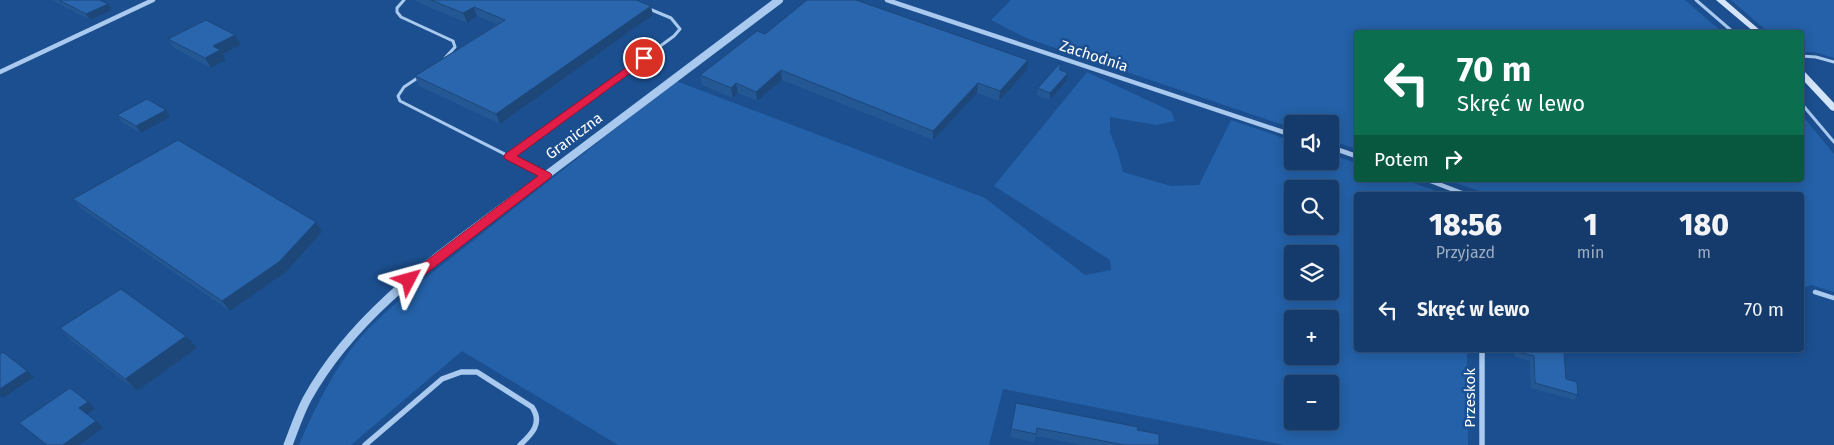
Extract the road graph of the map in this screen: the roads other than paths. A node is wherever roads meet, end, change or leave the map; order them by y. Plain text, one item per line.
1 (153, 0) edge
2 (404, 0) edge
3 (780, 0) edge
4 (887, 0) edge
5 (1696, 0) edge
6 (1720, 0) edge
7 (644, 7) edge
8 (1731, 30) edge
9 (1756, 30) edge
10 (1804, 56) edge
11 (440, 62) edge
12 (1834, 62) edge
13 (0, 72) edge
14 (426, 72) edge
15 (1804, 76) edge
16 (1804, 107) edge
17 (1834, 108) edge
18 (1284, 132) edge
19 (1834, 142) edge
20 (1339, 151) edge
21 (1354, 155) edge
22 (509, 157) junction
23 (546, 175) junction
24 (1434, 182) edge
25 (1461, 192) edge
26 (1815, 292) dead end
27 (1834, 298) edge
28 (1482, 352) edge
29 (288, 445) edge
30 (365, 445) edge
31 (520, 445) edge
32 (1482, 445) edge

1 - 13 street
2 - 11 lane
3 - 23 street, Graniczna
4 - 18 street, Zachodnia
5 - 8 lane
6 - 9 main road
7 - 22 lane
10 - 12 lane
14 - 22 lane
15 - 17 main road
16 - 19 lane
20 - 21 street
22 - 23 lane
23 - 29 street, Graniczna
24 - 25 street
26 - 27 lane
28 - 32 street, Przeskok
30 - 31 street

